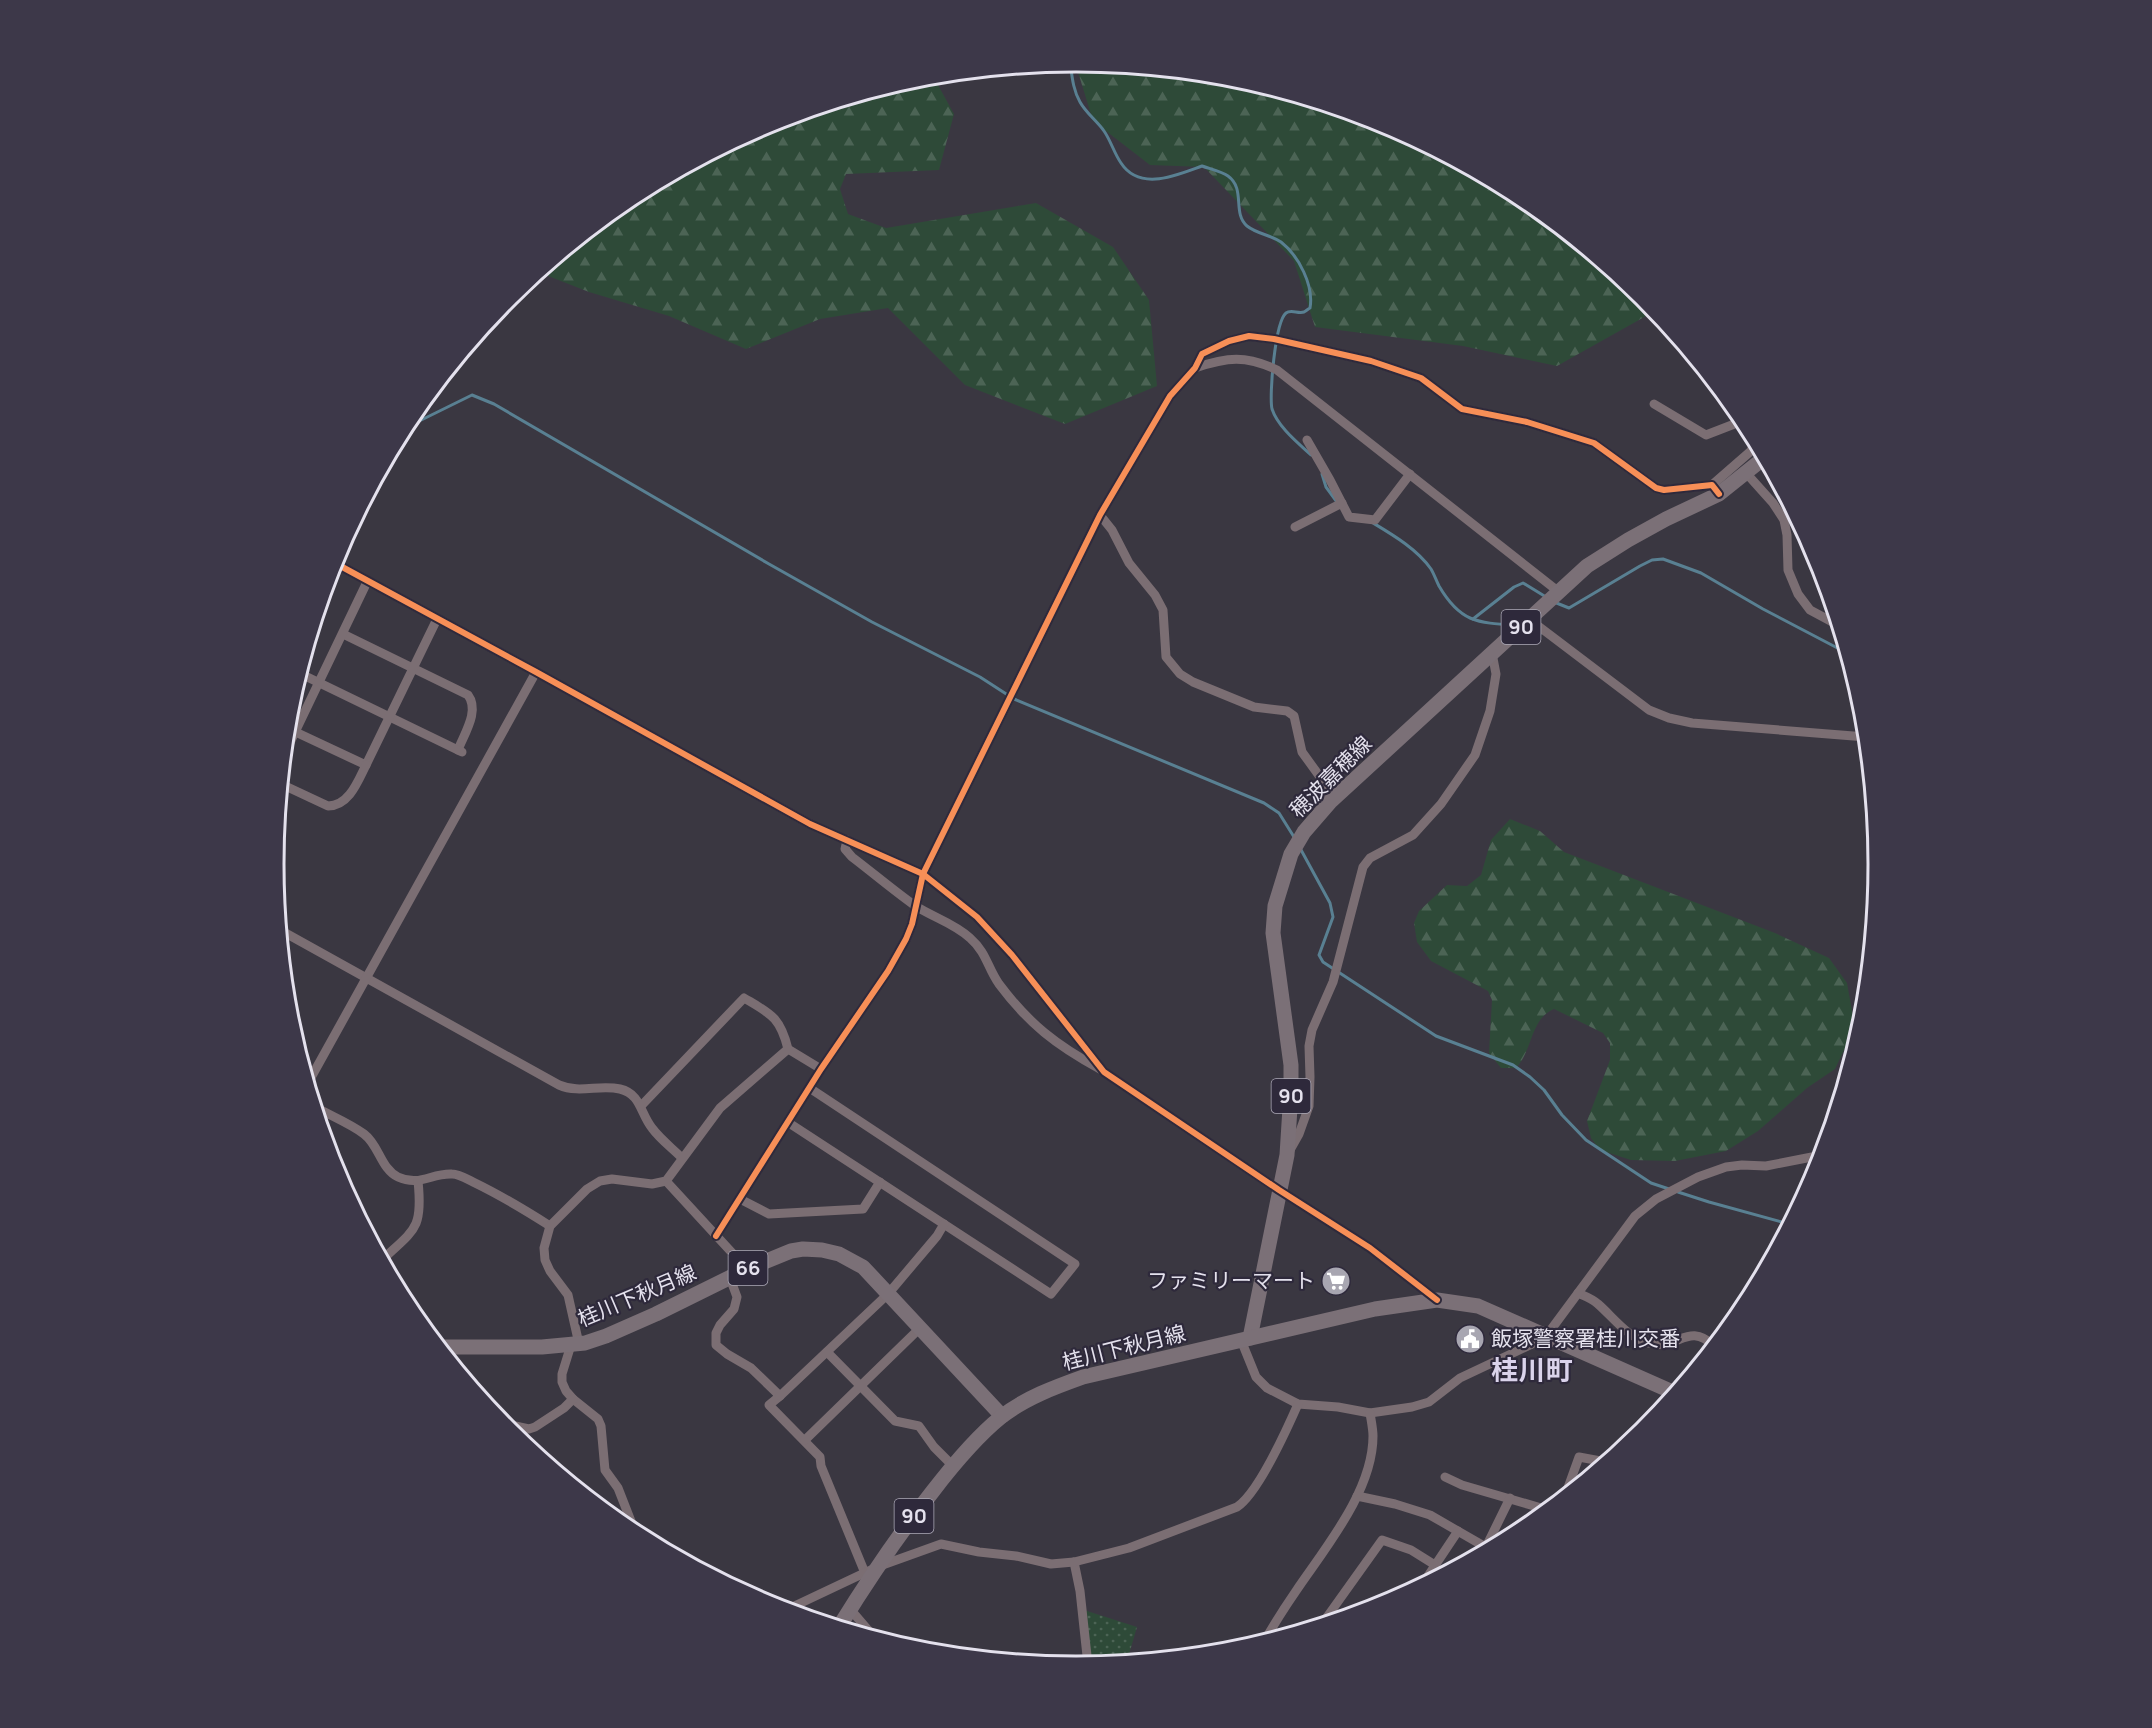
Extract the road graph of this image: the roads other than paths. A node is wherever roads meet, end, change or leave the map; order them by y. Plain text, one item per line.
1 (1195, 368) junction
2 (1654, 404) dead end
3 (1735, 424) edge
4 (1307, 440) dead end
5 (1751, 451) edge
6 (1759, 463) edge
7 (1410, 474) junction
8 (1747, 474) junction
9 (1716, 490) junction
10 (1342, 503) junction
11 (1100, 515) junction
12 (1295, 527) dead end
13 (342, 567) edge
14 (367, 582) junction
15 (1559, 592) junction
16 (438, 619) junction
17 (1529, 619) junction
18 (1829, 620) edge
19 (344, 634) junction
20 (1492, 653) junction
21 (414, 668) junction
22 (536, 672) junction
23 (307, 677) edge
24 (320, 683) junction
25 (389, 717) junction
26 (297, 720) edge
27 (295, 732) edge
28 (1857, 735) edge
29 (366, 765) junction
30 (288, 787) edge
31 (1330, 802) junction
32 (847, 840) junction
33 (923, 874) junction
34 (916, 906) junction
35 (288, 934) edge
36 (367, 978) junction
37 (788, 1049) junction
38 (821, 1069) junction
39 (1104, 1072) junction
40 (313, 1075) edge
41 (811, 1089) junction
42 (641, 1106) junction
43 (324, 1112) edge
44 (789, 1123) junction
45 (1287, 1155) junction
46 (1812, 1157) edge
47 (682, 1158) junction
48 (418, 1181) junction
49 (666, 1181) junction
50 (880, 1182) junction
51 (1279, 1190) junction
52 (740, 1199) junction
53 (944, 1224) junction
54 (550, 1226) junction
55 (716, 1236) junction
56 (387, 1255) edge
57 (747, 1269) junction
58 (730, 1278) junction
59 (1578, 1293) junction
60 (888, 1294) junction
61 (1437, 1300) junction
62 (920, 1328) junction
63 (1546, 1335) junction
64 (1246, 1339) junction
65 (1708, 1340) edge
66 (575, 1344) junction
67 (449, 1347) edge
68 (827, 1352) junction
69 (860, 1387) junction
70 (1668, 1390) edge
71 (780, 1396) junction
72 (573, 1399) junction
73 (1298, 1404) junction
74 (1370, 1413) junction
75 (1002, 1416) junction
76 (519, 1427) edge
77 (805, 1440) junction
78 (1596, 1461) edge
79 (953, 1466) junction
80 (1445, 1476) dead end
81 (1570, 1482) edge
82 (1357, 1496) junction
83 (1510, 1498) junction
84 (1538, 1507) edge
85 (630, 1519) edge
86 (1458, 1531) junction
87 (1492, 1538) edge
88 (1481, 1544) edge
89 (1074, 1562) junction
90 (1435, 1565) junction
91 (871, 1570) junction
92 (1431, 1572) edge
93 (797, 1605) edge
94 (850, 1609) junction
95 (1329, 1615) edge
96 (843, 1621) edge
97 (866, 1627) edge
98 (1271, 1631) edge
99 (1087, 1656) edge

1 - 7 street
1 - 9 street
1 - 11 street
2 - 3 street
4 - 10 street
5 - 9 street
6 - 8 main road, 穂波嘉穂線 / 90
7 - 10 street
7 - 15 street
8 - 9 main road, 穂波嘉穂線 / 90
8 - 18 street
9 - 15 main road, 穂波嘉穂線 / 90
10 - 12 street
11 - 31 street
11 - 33 street
13 - 14 street
14 - 16 street
14 - 19 street
15 - 17 main road, 穂波嘉穂線 / 90
16 - 21 street
16 - 22 street
17 - 20 main road, 穂波嘉穂線 / 90
17 - 28 street
19 - 21 street
19 - 24 street
20 - 31 main road, 穂波嘉穂線 / 90
20 - 45 street
21 - 25 street
21 - 25 street
22 - 32 street
22 - 36 street
23 - 24 street
24 - 25 street
24 - 26 street
25 - 29 street
27 - 29 street
29 - 30 street
31 - 45 main road, 穂波嘉穂線 / 90
32 - 33 street
32 - 34 street
33 - 34 street
33 - 39 street
34 - 38 street
34 - 39 street
35 - 36 street
36 - 40 street
36 - 42 street
37 - 38 street
37 - 42 street
37 - 47 street
38 - 41 street
39 - 51 street
41 - 44 street
41 - 53 street
42 - 47 street
43 - 48 street
44 - 50 street
44 - 52 street
45 - 51 main road, 穂波嘉穂線 / 90
46 - 59 street
47 - 49 street
48 - 54 street
48 - 56 street
49 - 54 street
49 - 55 street
50 - 52 street
50 - 53 street
51 - 61 street
51 - 64 main road, 穂波嘉穂線 / 90
52 - 55 street
53 - 60 street
54 - 66 street
55 - 57 street
57 - 58 main road, 桂川下秋月線 / 66
57 - 60 main road, 桂川下秋月線 / 66
58 - 66 main road, 桂川下秋月線 / 66
58 - 71 street
59 - 63 street
59 - 65 street
60 - 62 main road, 桂川下秋月線 / 66
60 - 68 street
61 - 63 main road, 桂川下秋月線
61 - 64 main road, 桂川下秋月線
62 - 69 street
62 - 75 main road, 桂川下秋月線 / 66
63 - 70 main road, 桂川下秋月線
63 - 74 street
64 - 73 street
64 - 75 main road, 桂川下秋月線
66 - 67 main road, 桂川下秋月線 / 66
66 - 72 street
68 - 69 street
68 - 71 street
69 - 77 street
69 - 79 street
71 - 77 street
72 - 76 street
72 - 85 street
73 - 74 street
73 - 89 street
74 - 82 street
75 - 79 main road, 90
77 - 91 street
78 - 81 street
79 - 91 main road, 90
80 - 83 street
82 - 86 street
82 - 98 street
83 - 84 street
83 - 87 street
86 - 88 street
86 - 90 street
89 - 91 street
89 - 99 street
90 - 92 street
90 - 95 street
91 - 93 street
91 - 94 main road, 90
94 - 96 main road, 90
94 - 97 street

